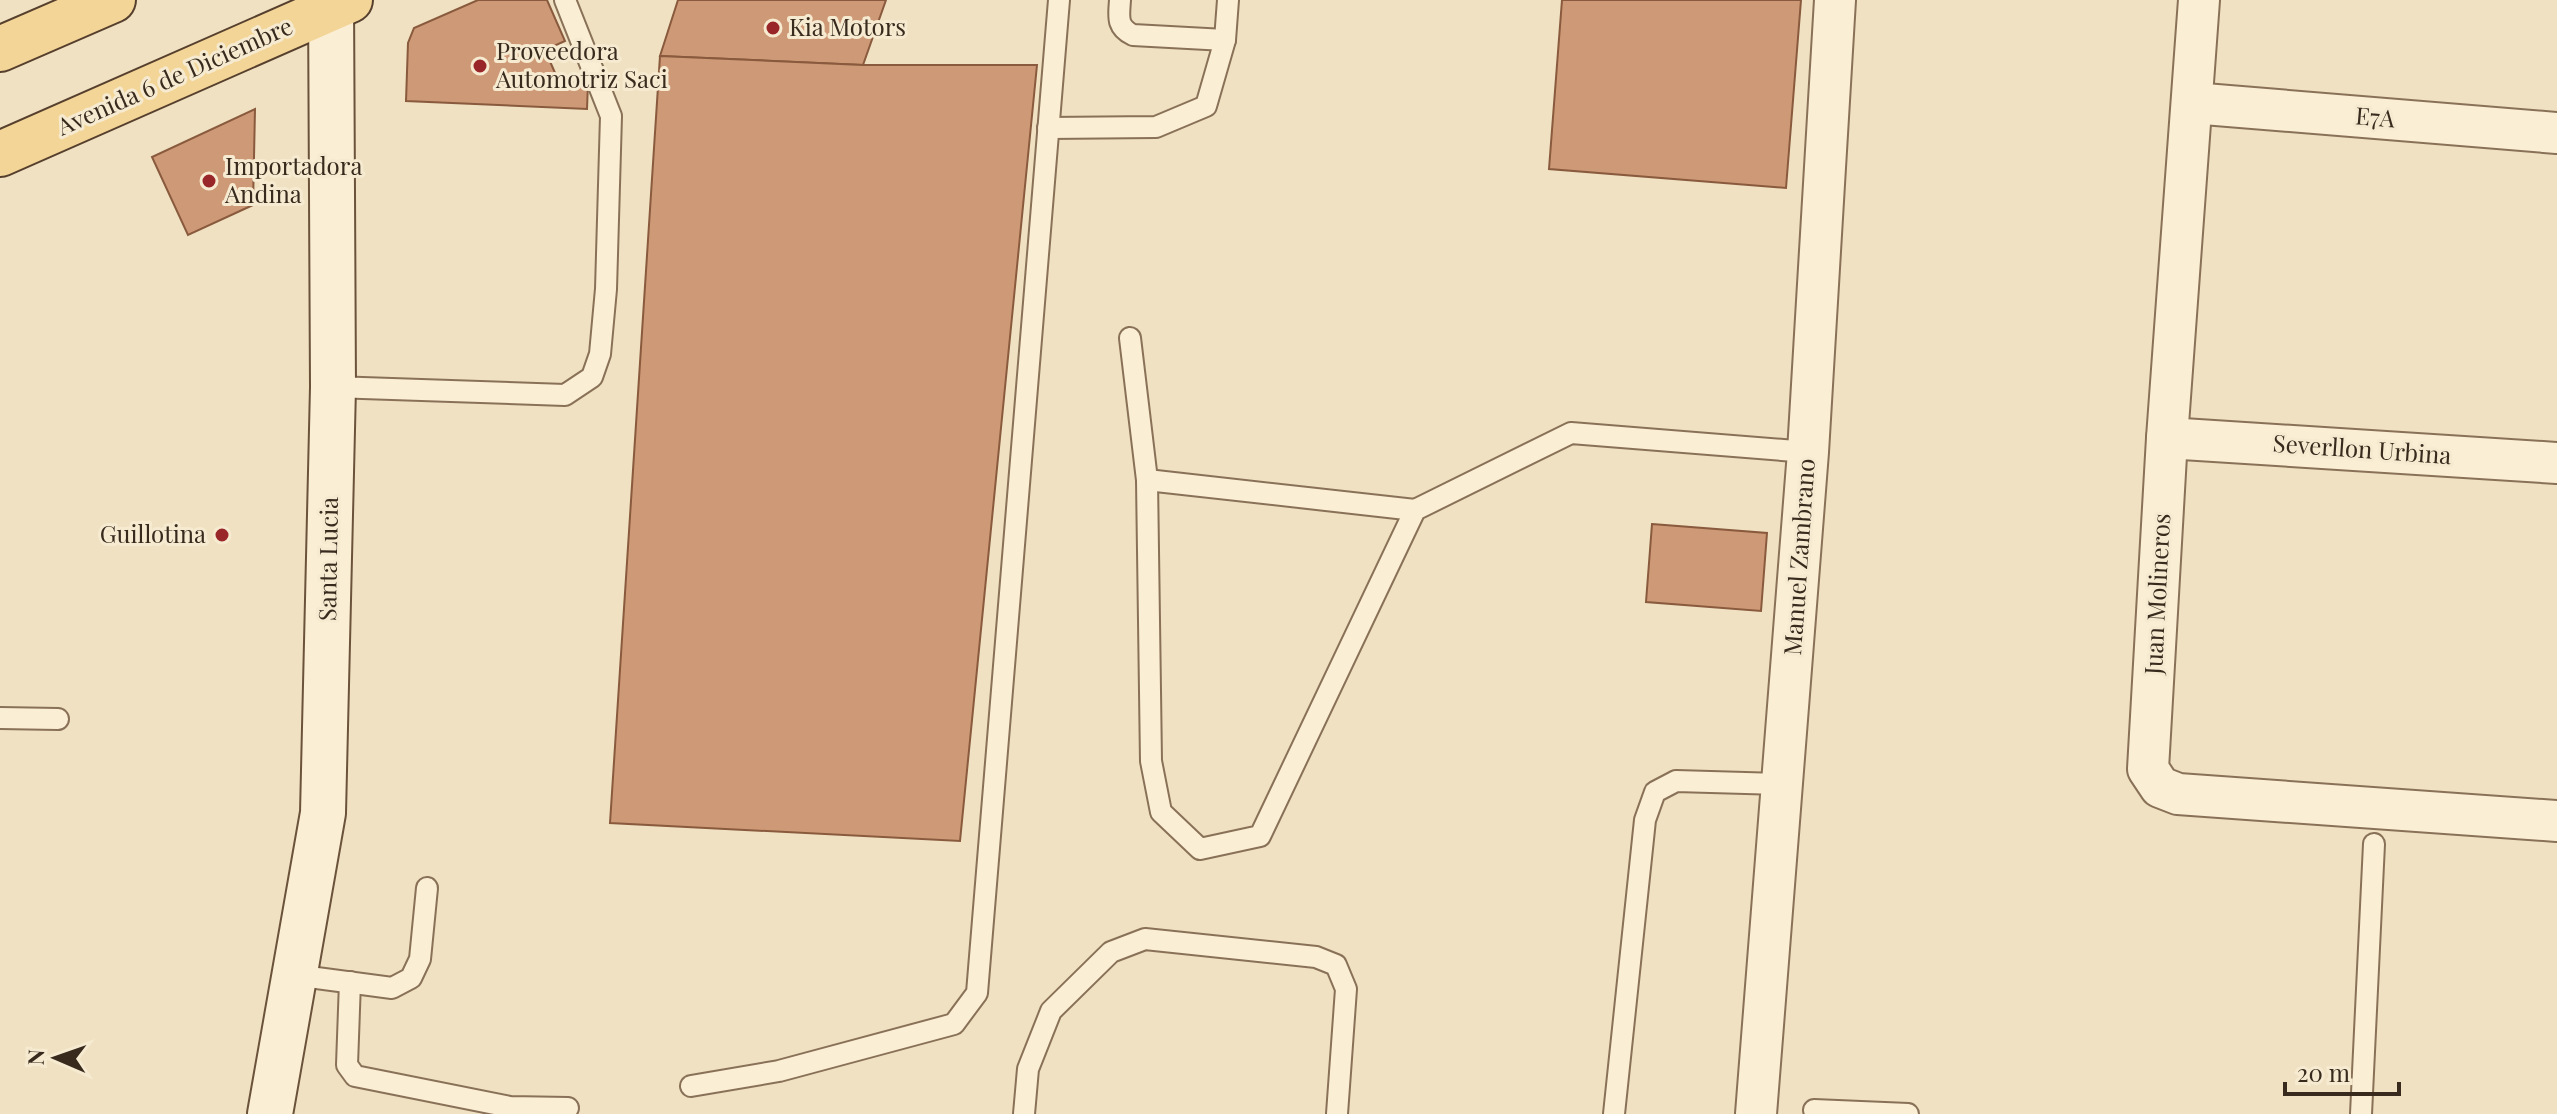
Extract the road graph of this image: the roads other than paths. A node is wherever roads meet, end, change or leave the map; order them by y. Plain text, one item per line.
1 (113, 0) edge
2 (565, 0) edge
3 (1059, 0) edge
4 (1120, 0) edge
5 (1228, 0) edge
6 (1835, 0) edge
7 (2199, 0) edge
8 (337, 3) edge
9 (1225, 40) junction
10 (0, 49) edge
11 (2192, 103) junction
12 (1048, 128) junction
13 (2557, 133) edge
14 (0, 154) edge
15 (1130, 338) dead end
16 (333, 387) junction
17 (2167, 438) junction
18 (1808, 452) junction
19 (2557, 463) edge
20 (1147, 480) junction
21 (1415, 510) junction
22 (0, 718) edge
23 (58, 719) dead end
24 (1782, 784) junction
25 (2557, 821) edge
26 (2374, 844) dead end
27 (427, 888) dead end
28 (294, 975) junction
29 (350, 982) junction
30 (691, 1086) dead end
31 (568, 1108) dead end
32 (1814, 1110) dead end
33 (270, 1114) edge
34 (1024, 1114) edge
35 (1337, 1114) edge
36 (1614, 1114) edge
37 (1756, 1114) edge
38 (1908, 1114) edge
39 (2361, 1114) edge

1 - 10 main road
2 - 16 lane
3 - 12 lane
4 - 9 lane
5 - 9 lane
6 - 18 street, Manuel Zambrano
7 - 11 street, Juan Molineros
8 - 14 main road, Avenida 6 de Diciembre
8 - 16 street, Santa Lucia
9 - 12 lane
11 - 13 street, E7A
11 - 17 street, Juan Molineros
12 - 30 lane
15 - 20 lane
16 - 28 street, Santa Lucia
17 - 19 street, Severllon Urbina
17 - 25 street, Juan Molineros
18 - 21 lane
18 - 24 street, Manuel Zambrano
20 - 21 lane
20 - 21 lane
22 - 23 lane
24 - 36 lane
24 - 37 street, Manuel Zambrano
26 - 39 lane
27 - 29 lane
28 - 29 lane
28 - 33 street, Santa Lucia
29 - 31 lane
32 - 38 lane
34 - 35 lane

